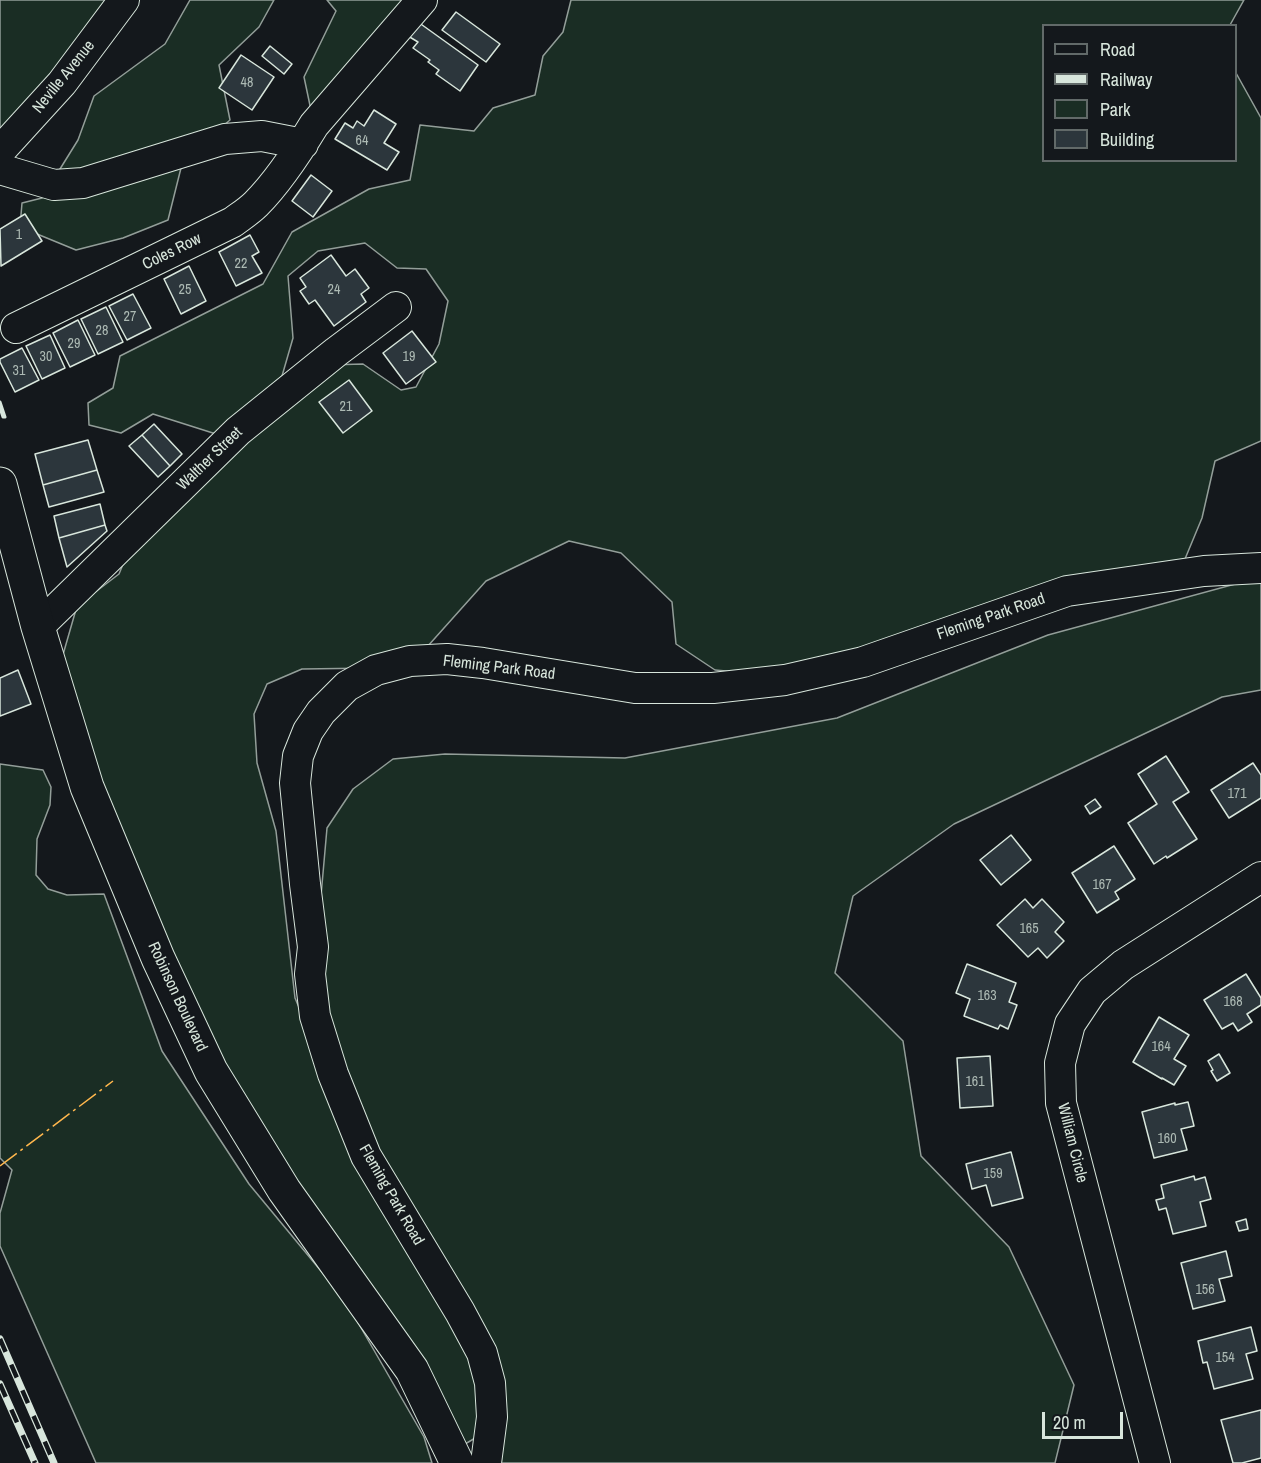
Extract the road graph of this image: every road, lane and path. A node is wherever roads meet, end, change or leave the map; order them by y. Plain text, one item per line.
1 (124, 0) edge
2 (422, 0) edge
3 (303, 144) junction
4 (0, 151) edge
5 (0, 169) edge
6 (396, 307) dead end
7 (16, 328) dead end
8 (0, 484) edge
9 (1261, 568) edge
10 (38, 627) junction
11 (1261, 877) edge
12 (457, 1463) edge
13 (486, 1463) edge
14 (1155, 1463) edge

1 - 4 street, Neville Avenue
2 - 3 street, Coles Row
3 - 5 street
3 - 7 street, Coles Row
6 - 10 street, Walther Street
8 - 10 main road, Robinson Boulevard
9 - 13 street, Fleming Park Road
10 - 12 main road, Robinson Boulevard
11 - 14 street, William Circle

